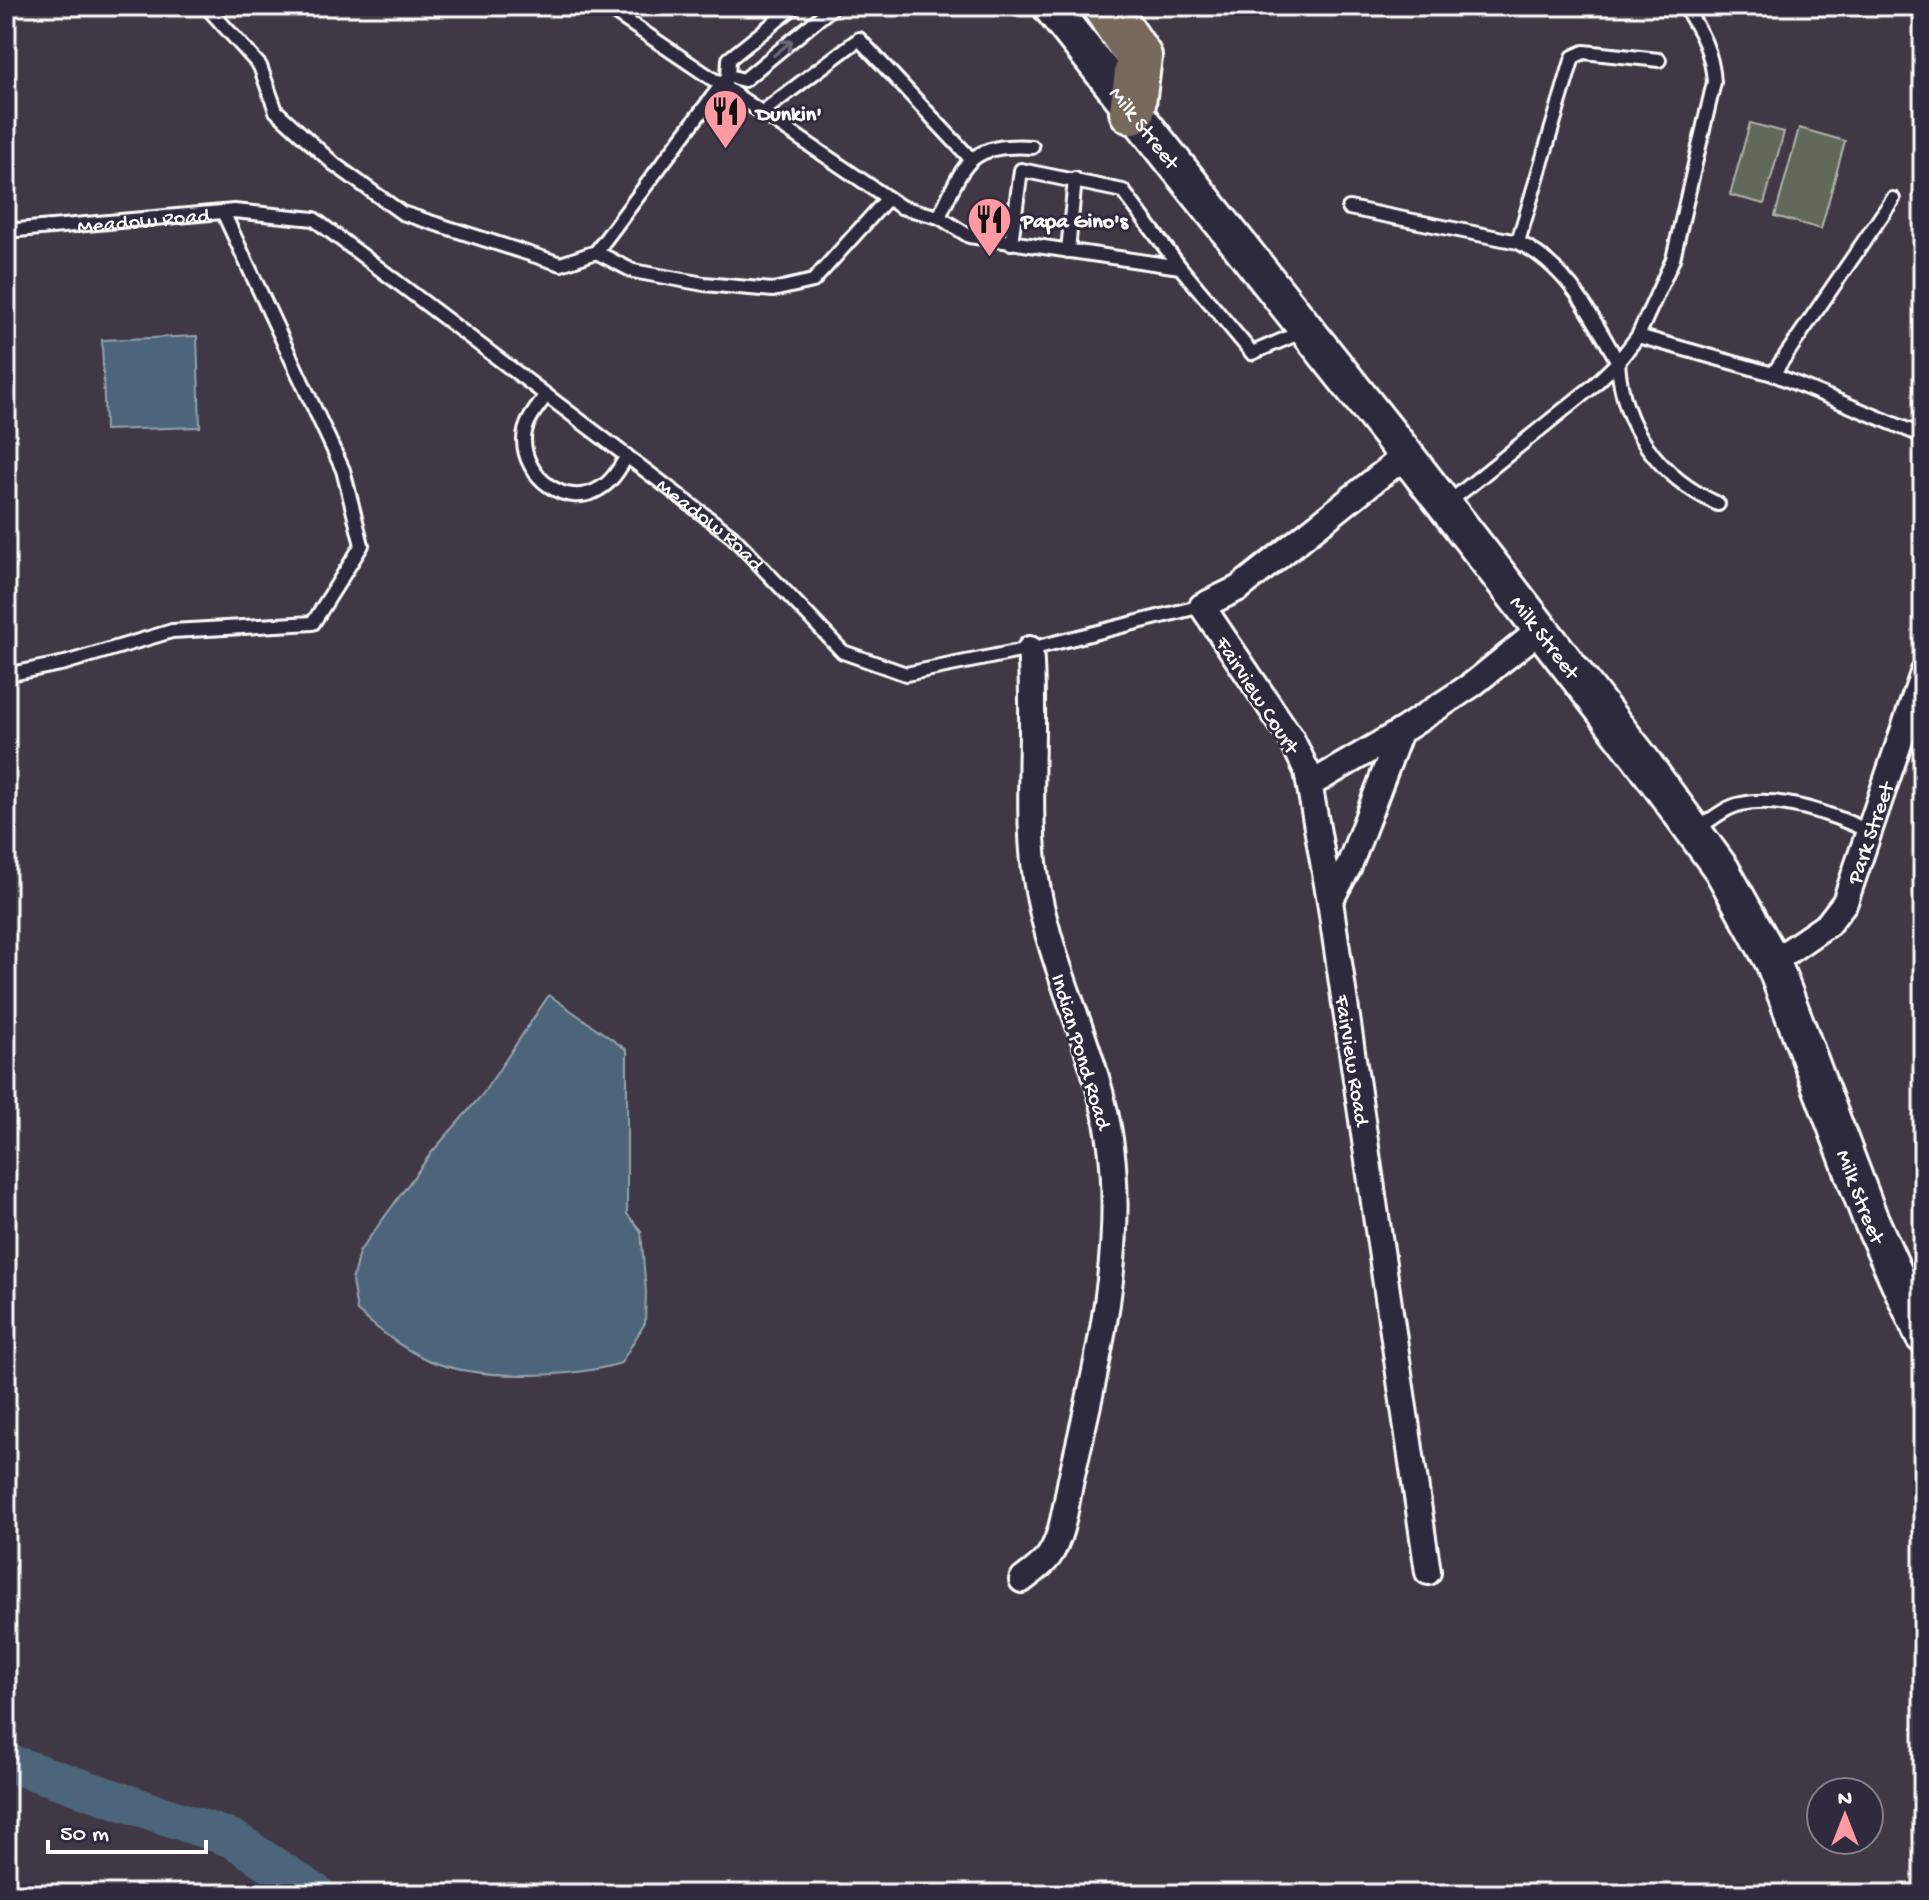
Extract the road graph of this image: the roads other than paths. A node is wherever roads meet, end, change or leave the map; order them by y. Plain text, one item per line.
1 (206, 6) edge
2 (605, 6) edge
3 (795, 6) edge
4 (834, 6) edge
5 (1050, 6) edge
6 (1105, 6) edge
7 (1684, 6) edge
8 (1659, 60) dead end
9 (724, 81) junction
10 (1132, 111) junction
11 (761, 113) junction
12 (1032, 147) dead end
13 (971, 159) junction
14 (1075, 179) junction
15 (888, 198) junction
16 (1893, 199) dead end
17 (1349, 208) dead end
18 (223, 212) junction
19 (939, 217) junction
20 (6, 231) edge
21 (1518, 242) junction
22 (1011, 243) junction
23 (1068, 251) junction
24 (596, 252) junction
25 (1180, 267) junction
26 (1307, 329) junction
27 (1638, 336) junction
28 (1618, 362) junction
29 (1773, 374) junction
30 (546, 396) junction
31 (1923, 436) edge
32 (1406, 455) junction
33 (627, 456) junction
34 (1718, 504) dead end
35 (1446, 506) junction
36 (1202, 606) junction
37 (1541, 629) junction
38 (1030, 649) junction
39 (1923, 673) edge
40 (6, 675) edge
41 (1400, 732) junction
42 (1311, 784) junction
43 (1695, 831) junction
44 (1870, 832) junction
45 (1330, 901) junction
46 (1773, 962) junction
47 (1923, 1336) edge
48 (1428, 1572) dead end
49 (1022, 1580) dead end

1 - 24 lane
2 - 9 lane
3 - 9 lane
9 -> 4 lane
5 - 10 main road, Milk Street
6 - 10 highway
7 - 27 lane
8 - 21 lane
9 - 11 lane
9 - 24 lane
10 - 26 main road, Milk Street
11 - 13 lane
11 - 15 lane
12 - 13 lane
13 - 19 lane
14 - 22 lane
14 - 23 lane
14 - 25 lane
15 - 19 lane
15 - 24 lane
16 - 29 lane
17 - 21 lane
18 - 20 lane, Meadow Road
18 - 30 lane, Meadow Road
18 - 40 lane
19 - 22 lane
21 - 28 lane
22 - 23 lane
23 - 25 lane
25 - 26 lane
26 - 32 main road, Milk Street
27 - 28 lane
27 - 29 lane
28 - 34 lane
28 - 35 lane
29 - 31 lane
30 - 33 lane, Meadow Road
30 - 33 lane
32 - 35 main road, Milk Street
32 - 36 street, Meadow Road
33 - 38 lane, Meadow Road
35 - 37 main road, Milk Street
36 - 38 lane, Meadow Road
36 - 42 street, Fairview Court
37 - 41 street
37 - 43 main road, Milk Street
38 - 49 street, Indian Pond Road
39 - 44 street, Park Street
41 - 42 street
41 - 45 street
42 - 45 street, Fairview Court
43 - 44 lane
43 - 46 main road, Milk Street
44 - 46 street, Park Street
45 - 48 street, Fairview Road
46 - 47 main road, Milk Street

